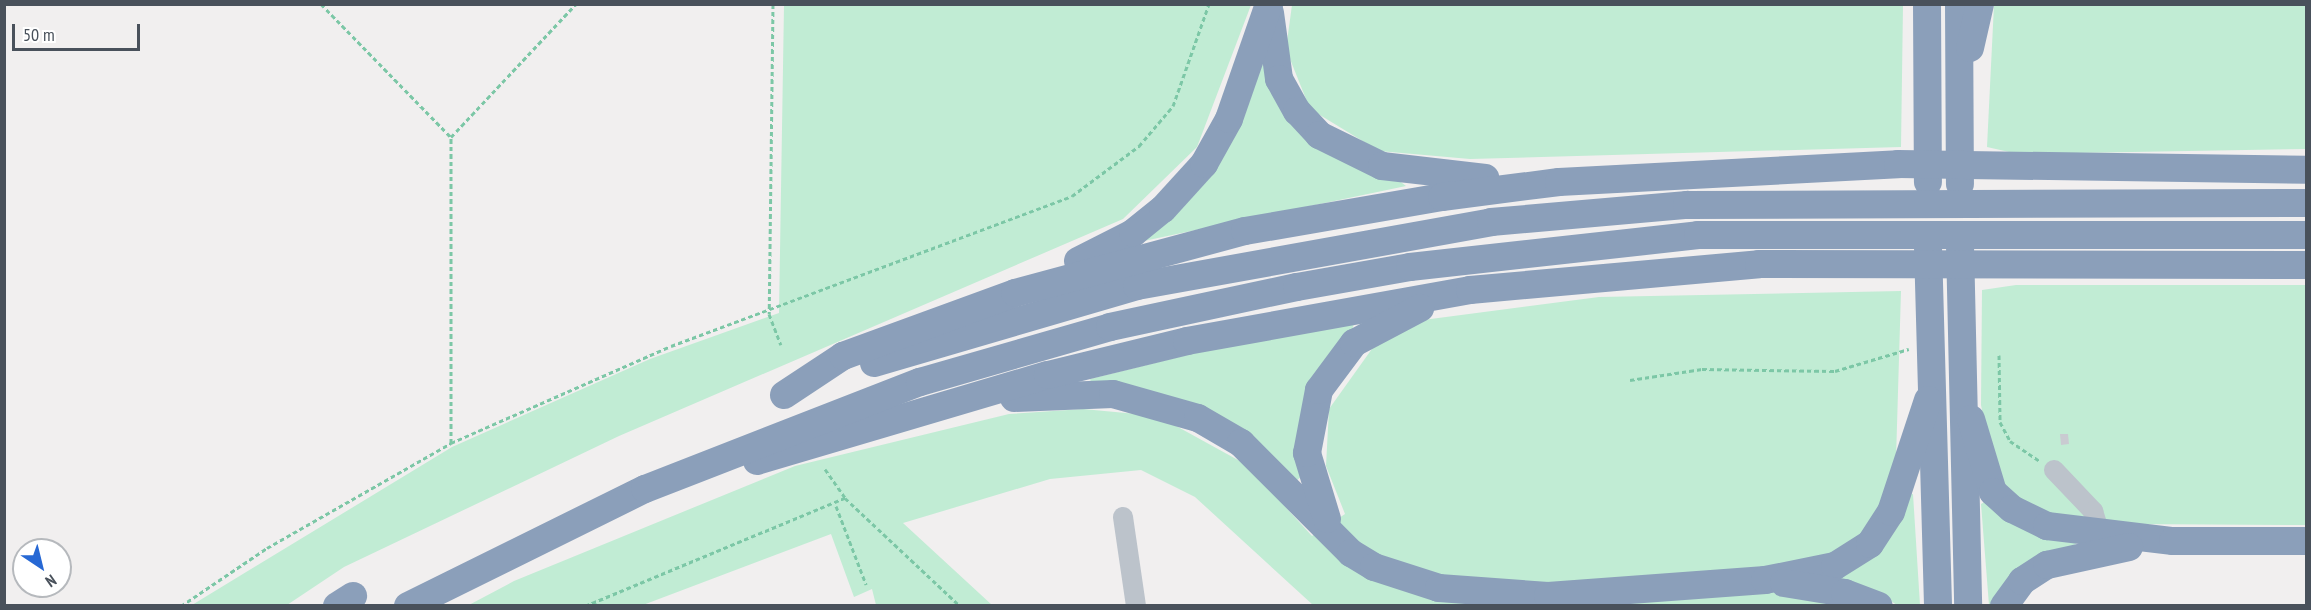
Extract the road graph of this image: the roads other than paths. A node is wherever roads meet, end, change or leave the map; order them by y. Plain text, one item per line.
1 (1912, 4) edge
2 (1928, 4) edge
3 (1959, 4) edge
4 (1980, 4) edge
5 (1269, 5) edge
6 (1928, 66) junction
7 (1959, 91) junction
8 (2307, 170) edge
9 (1559, 182) junction
10 (2307, 203) edge
11 (2307, 236) edge
12 (2307, 266) edge
13 (1470, 290) junction
14 (1015, 293) junction
15 (1960, 380) junction
16 (1928, 400) junction
17 (952, 403) junction
18 (2054, 470) road end
19 (645, 489) junction
20 (1123, 517) dead end
21 (1331, 529) junction
22 (2100, 534) junction
23 (2173, 541) junction
24 (2307, 541) edge
25 (1765, 580) junction
26 (408, 606) edge
27 (1136, 606) edge
28 (1880, 606) edge
29 (1938, 606) edge
30 (1968, 606) edge
31 (2004, 606) edge

1 - 6 highway
2 - 6 highway
3 - 7 highway
4 - 7 highway
5 - 9 highway
5 - 14 highway
6 - 16 highway
7 - 15 highway
8 - 9 highway
9 - 14 highway
10 - 14 highway
11 - 19 highway
12 - 13 highway
13 - 17 highway
13 - 21 highway
15 - 22 highway
15 - 30 highway
16 - 25 highway
16 - 29 highway
17 - 19 highway
17 - 21 highway
18 - 22 lane
19 - 26 highway
20 - 27 lane
21 - 25 highway
22 - 23 highway
23 - 24 highway
23 - 31 highway
25 - 28 highway

